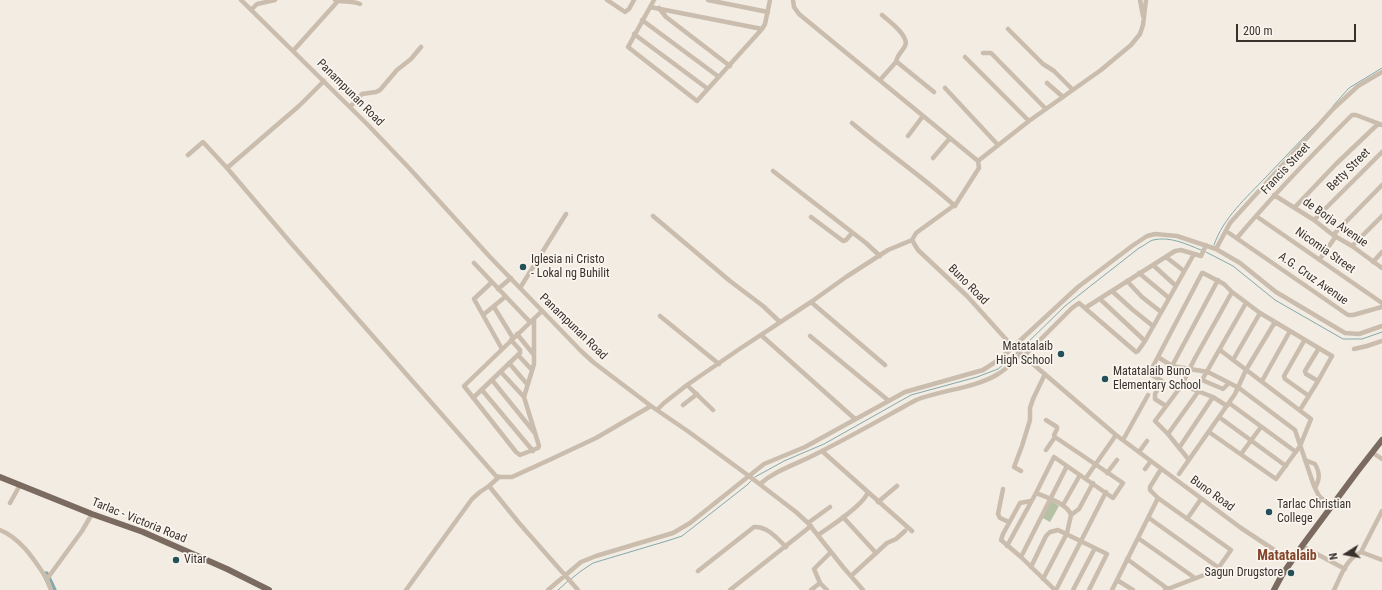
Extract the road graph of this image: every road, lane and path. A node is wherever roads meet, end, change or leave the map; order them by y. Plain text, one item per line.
1 (241, 0) edge
2 (275, 0) edge
3 (607, 0) edge
4 (634, 0) edge
5 (654, 0) edge
6 (708, 0) edge
7 (770, 0) edge
8 (793, 0) edge
9 (1140, 0) edge
10 (1146, 0) edge
11 (337, 1) edge
12 (360, 4) dead end
13 (650, 7) junction
14 (659, 8) junction
15 (251, 10) junction
16 (768, 12) junction
17 (882, 15) dead end
18 (642, 20) junction
19 (1144, 20) junction
20 (762, 29) junction
21 (1008, 29) dead end
22 (634, 34) junction
23 (421, 47) dead end
24 (294, 51) junction
25 (983, 52) dead end
26 (965, 57) dead end
27 (896, 62) junction
28 (730, 66) junction
29 (1382, 72) edge
30 (719, 77) junction
31 (880, 80) junction
32 (324, 81) junction
33 (1047, 83) dead end
34 (945, 88) dead end
35 (708, 89) junction
36 (1073, 90) junction
37 (934, 92) dead end
38 (1063, 97) junction
39 (350, 107) junction
40 (1046, 109) junction
41 (923, 116) junction
42 (1029, 121) junction
43 (852, 123) dead end
44 (1380, 125) edge
45 (908, 136) dead end
46 (950, 138) junction
47 (998, 145) junction
48 (1382, 152) edge
49 (188, 155) dead end
50 (933, 158) dead end
51 (978, 160) junction
52 (227, 168) junction
53 (773, 171) dead end
54 (1382, 185) edge
55 (1274, 195) junction
56 (954, 206) junction
57 (1295, 207) junction
58 (566, 214) dead end
59 (653, 216) dead end
60 (1256, 216) junction
61 (1382, 216) edge
62 (811, 217) dead end
63 (1314, 220) junction
64 (852, 232) junction
65 (1229, 233) dead end
66 (1334, 236) junction
67 (1237, 238) junction
68 (912, 240) junction
69 (1352, 246) junction
70 (1206, 247) junction
71 (1216, 249) junction
72 (1382, 252) edge
73 (1194, 254) junction
74 (880, 256) junction
75 (1166, 257) junction
76 (1320, 259) junction
77 (1372, 262) junction
78 (474, 263) dead end
79 (1153, 265) junction
80 (1382, 268) edge
81 (1184, 271) junction
82 (1139, 273) junction
83 (511, 278) junction
84 (1218, 280) junction
85 (1127, 281) junction
86 (492, 282) junction
87 (1176, 286) junction
88 (520, 288) junction
89 (498, 289) junction
90 (1112, 291) junction
91 (1232, 292) junction
92 (505, 297) junction
93 (1169, 298) junction
94 (1100, 300) junction
95 (811, 302) junction
96 (1246, 303) junction
97 (1382, 303) edge
98 (494, 306) junction
99 (1382, 307) edge
100 (1086, 308) junction
101 (542, 311) junction
102 (1161, 312) junction
103 (1260, 313) junction
104 (483, 315) junction
105 (660, 316) dead end
106 (534, 319) junction
107 (530, 322) junction
108 (780, 322) junction
109 (1275, 322) junction
110 (1153, 326) junction
111 (1382, 326) edge
112 (1290, 331) junction
113 (517, 334) junction
114 (761, 335) junction
115 (810, 336) dead end
116 (512, 339) junction
117 (1304, 340) junction
118 (1145, 341) junction
119 (1382, 341) edge
120 (1013, 346) junction
121 (502, 348) junction
122 (1319, 348) junction
123 (1354, 349) dead end
124 (1220, 350) junction
125 (534, 354) junction
126 (518, 355) junction
127 (1022, 355) junction
128 (1158, 357) junction
129 (1233, 360) junction
130 (509, 363) junction
131 (719, 364) junction
132 (884, 365) dead end
133 (1172, 366) junction
134 (1190, 369) junction
135 (532, 370) junction
136 (1246, 370) junction
137 (501, 372) junction
138 (1208, 372) junction
139 (1045, 374) junction
140 (492, 380) junction
141 (1262, 381) junction
142 (1318, 381) junction
143 (1229, 383) junction
144 (527, 384) junction
145 (687, 385) junction
146 (1182, 385) junction
147 (1238, 388) junction
148 (482, 390) junction
149 (1198, 392) junction
150 (697, 394) junction
151 (1148, 395) dead end
152 (1309, 396) junction
153 (524, 397) junction
154 (1213, 397) junction
155 (473, 398) junction
156 (889, 401) junction
157 (683, 405) dead end
158 (1228, 405) junction
159 (651, 406) junction
160 (1166, 406) junction
161 (657, 410) junction
162 (713, 410) dead end
163 (1300, 410) junction
164 (1219, 417) junction
165 (855, 419) junction
166 (1046, 420) dead end
167 (1261, 427) junction
168 (1210, 432) junction
169 (536, 434) junction
170 (1168, 434) junction
171 (1116, 435) junction
172 (1055, 437) junction
173 (1123, 440) junction
174 (1252, 440) junction
175 (1382, 440) edge
176 (1147, 441) dead end
177 (1300, 446) junction
178 (1179, 448) junction
179 (1046, 450) dead end
180 (533, 451) junction
181 (822, 451) junction
182 (1139, 452) junction
183 (1296, 452) junction
184 (1373, 453) junction
185 (1241, 454) junction
186 (1382, 459) edge
187 (1117, 460) dead end
188 (1189, 460) junction
189 (1305, 460) junction
190 (1150, 461) junction
191 (1096, 465) junction
192 (1067, 466) junction
193 (1286, 466) junction
194 (1161, 469) junction
195 (1145, 470) dead end
196 (1021, 471) dead end
197 (1107, 473) junction
198 (1080, 474) junction
199 (1179, 474) dead end
200 (0, 477) edge
201 (499, 477) junction
202 (752, 478) junction
203 (1086, 478) junction
204 (1093, 483) junction
205 (760, 484) junction
206 (20, 485) junction
207 (489, 486) junction
208 (897, 486) dead end
209 (1314, 488) junction
210 (1003, 489) dead end
211 (868, 492) junction
212 (1106, 492) junction
213 (1036, 493) junction
214 (1158, 498) junction
215 (1201, 498) junction
216 (1050, 499) junction
217 (1031, 501) junction
218 (878, 502) junction
219 (10, 503) dead end
220 (1064, 506) junction
221 (830, 507) dead end
222 (1331, 507) junction
223 (1382, 511) edge
224 (92, 514) junction
225 (1071, 515) junction
226 (843, 517) junction
227 (1149, 518) junction
228 (1187, 518) junction
229 (1009, 522) junction
230 (810, 525) junction
231 (0, 530) edge
232 (905, 531) dead end
233 (912, 531) dead end
234 (1067, 533) junction
235 (818, 535) junction
236 (1138, 538) junction
237 (1081, 541) junction
238 (1007, 546) junction
239 (1302, 546) junction
240 (786, 547) junction
241 (1095, 548) junction
242 (831, 552) junction
243 (1361, 552) junction
244 (876, 553) junction
245 (1021, 557) junction
246 (1127, 559) junction
247 (1382, 560) edge
248 (1291, 561) junction
249 (1031, 567) junction
250 (1219, 568) junction
251 (1345, 569) junction
252 (698, 571) dead end
253 (851, 576) junction
254 (567, 578) junction
255 (1043, 578) junction
256 (1195, 578) junction
257 (47, 579) junction
258 (1117, 580) junction
259 (820, 583) junction
260 (51, 590) edge
261 (268, 590) edge
262 (406, 590) edge
263 (548, 590) edge
264 (578, 590) edge
265 (730, 590) edge
266 (811, 590) edge
267 (826, 590) edge
268 (863, 590) edge
269 (1055, 590) edge
270 (1073, 590) edge
271 (1089, 590) edge
272 (1112, 590) edge
273 (1133, 590) edge
274 (1167, 590) edge
275 (1274, 590) edge
276 (1334, 590) edge

1 - 15 street, Panampunan Road
2 - 15 street
3 - 4 street
5 - 13 street
6 - 16 street
7 - 16 street
8 - 31 street
9 - 19 street
10 - 19 street
11 - 12 street
11 - 24 street
13 - 14 street
13 - 18 street
14 - 20 street
14 - 28 street
15 - 24 street, Panampunan Road
16 - 20 street
17 - 27 street
18 - 22 street
18 - 30 street
19 - 36 street
20 - 28 street
21 - 36 street
22 - 35 street
22 - 35 street
23 - 39 street
24 - 32 street, Panampunan Road
25 - 40 street
26 - 42 street
27 - 31 street
27 - 37 street
28 - 30 street
29 - 71 street
30 - 35 street
31 - 41 street
32 - 39 street, Panampunan Road
32 - 52 street
33 - 38 street
34 - 47 street
36 - 38 street
38 - 40 street
39 - 83 street, Panampunan Road
40 - 42 street
41 - 45 street
41 - 46 street
42 - 47 street
43 - 56 street
44 - 55 street, Francis Street
44 - 57 street
46 - 50 street
46 - 51 street
47 - 51 street
48 - 63 street, Betty Street
49 - 52 street
51 - 56 street
52 - 201 street
53 - 64 street
54 - 66 street
55 - 57 street, de Borja Avenue
55 - 60 street, Francis Street
56 - 68 street
57 - 63 street, de Borja Avenue
58 - 88 street
59 - 108 street
60 - 67 street, Francis Street
60 - 76 street, Nicomia Street
61 - 69 street
62 - 64 street
63 - 66 street, de Borja Avenue
64 - 74 street
65 - 67 street, A.G. Cruz Avenue
66 - 69 street, de Borja Avenue
66 - 76 street
67 - 99 street, A.G. Cruz Avenue
68 - 74 street
68 - 120 street, Buno Road
69 - 77 street, de Borja Avenue
70 - 71 street
70 - 73 street
70 - 120 street
71 - 111 street
72 - 77 street
73 - 75 street
73 - 81 street
74 - 95 street
75 - 79 street
75 - 81 street
76 - 97 street, Nicomia Street
77 - 80 street, de Borja Avenue
78 - 86 street
79 - 82 street
79 - 87 street
81 - 87 street
82 - 85 street
82 - 93 street
83 - 88 street, Panampunan Road
83 - 89 street
84 - 91 street
84 - 128 street
84 - 133 street
85 - 90 street
85 - 102 street
86 - 89 street
86 - 104 street
87 - 93 street
88 - 101 street, Panampunan Road
89 - 92 street
90 - 94 street
90 - 110 street
91 - 96 street
91 - 134 street
92 - 98 street
92 - 107 street
93 - 102 street
94 - 100 street
94 - 118 street
95 - 108 street
95 - 132 street
96 - 103 street
96 - 124 street
98 - 104 street
98 - 116 street
100 - 118 street
100 - 127 street
101 - 106 street
101 - 159 street, Panampunan Road
102 - 110 street
103 - 109 street
103 - 129 street
104 - 121 street
105 - 131 street
106 - 107 street
106 - 125 street
107 - 113 street
108 - 114 street
109 - 112 street
109 - 136 street
110 - 118 street
112 - 117 street
112 - 141 street
113 - 116 street
113 - 125 street
114 - 131 street
114 - 165 street
115 - 156 street
116 - 121 street
116 - 126 street
117 - 122 street
117 - 152 street
119 - 123 street
120 - 127 street, Buno Road
120 - 156 street
121 - 155 street
122 - 142 street
122 - 142 street
124 - 129 street
124 - 138 street
125 - 135 street
126 - 130 street
126 - 135 street
127 - 139 street, Buno Road
127 - 181 street
128 - 133 street
128 - 160 street
129 - 136 street
130 - 137 street
130 - 144 street
131 - 145 street
133 - 134 street
134 - 138 street
134 - 146 street
135 - 144 street
136 - 141 street
136 - 147 street
137 - 140 street
137 - 153 street
138 - 143 street
138 - 143 street
139 - 171 street, Buno Road
139 - 196 street
140 - 148 street
140 - 169 street
141 - 163 street
142 - 152 street
143 - 147 street
144 - 153 street
145 - 150 street
145 - 161 street
146 - 149 street
146 - 160 street
147 - 158 street
147 - 177 street
148 - 155 street
148 - 180 street
149 - 154 street
149 - 170 street
150 - 157 street
150 - 162 street
151 - 173 street
152 - 163 street
153 - 169 street
154 - 158 street
154 - 178 street
155 - 180 street
156 - 165 street
158 - 164 street
158 - 167 street
159 - 161 street, Panampunan Road
159 - 201 street
160 - 170 street
161 - 202 street, Panampunan Road
163 - 177 street
164 - 168 street
164 - 174 street
165 - 202 street
166 - 172 street
167 - 174 street
167 - 183 street
168 - 185 street
168 - 188 street
169 - 180 street
170 - 178 street
171 - 173 street, Buno Road
171 - 191 street
172 - 179 street
172 - 191 street
173 - 182 street, Buno Road
174 - 185 street
174 - 193 street
175 - 184 main road
176 - 182 street
177 - 183 street
177 - 189 street
178 - 188 street
181 - 205 street
181 - 211 street
182 - 190 street, Buno Road
183 - 193 street
184 - 186 street
184 - 222 main road
185 - 193 street
187 - 197 street
188 - 199 street
189 - 209 street
189 - 209 street
190 - 194 street, Buno Road
190 - 195 street
191 - 197 street
191 - 203 street
192 - 198 street
192 - 213 street
192 - 216 street
194 - 214 street
194 - 215 street, Buno Road
197 - 212 street
198 - 203 street
198 - 220 street
200 - 206 main road, Tarlac - Victoria Road
201 - 207 street
202 - 205 street, Panampunan Road
202 - 254 street
203 - 204 street
204 - 212 street
204 - 225 street
205 - 230 street, Panampunan Road
206 - 219 street
206 - 224 main road, Tarlac - Victoria Road
207 - 254 street
207 - 262 street
208 - 218 street
209 - 222 street
210 - 229 street
211 - 218 street
211 - 226 street
212 - 237 street
213 - 216 street
213 - 217 street
214 - 227 street
214 - 228 street
215 - 228 street
215 - 248 street, Buno Road
216 - 220 street
216 - 245 street
217 - 229 street
217 - 238 street
218 - 233 street
220 - 225 street
221 - 230 street
222 - 239 main road
223 - 243 street
224 - 257 street
224 - 261 main road, Tarlac - Victoria Road
225 - 234 street
226 - 235 street
226 - 244 street
227 - 236 street
227 - 250 street
228 - 250 street
229 - 238 street
230 - 235 street, Panampunan Road
230 - 240 street
231 - 257 street
232 - 244 street
234 - 237 street
234 - 249 street
234 - 255 street
235 - 242 street, Panampunan Road
236 - 246 street
236 - 256 street
237 - 241 street
237 - 269 street
238 - 245 street
239 - 248 main road
239 - 251 street
240 - 252 street
240 - 265 street
241 - 270 street
241 - 271 street
242 - 253 street, Panampunan Road
242 - 259 street
243 - 247 street
243 - 251 street
244 - 253 street
245 - 249 street
246 - 258 street
246 - 274 street
248 - 275 main road
249 - 255 street
250 - 256 street
251 - 276 street
253 - 268 street, Panampunan Road
254 - 263 street
254 - 264 street
255 - 269 street
256 - 274 street
257 - 260 street
258 - 272 street
258 - 273 street
259 - 266 street
259 - 267 street

